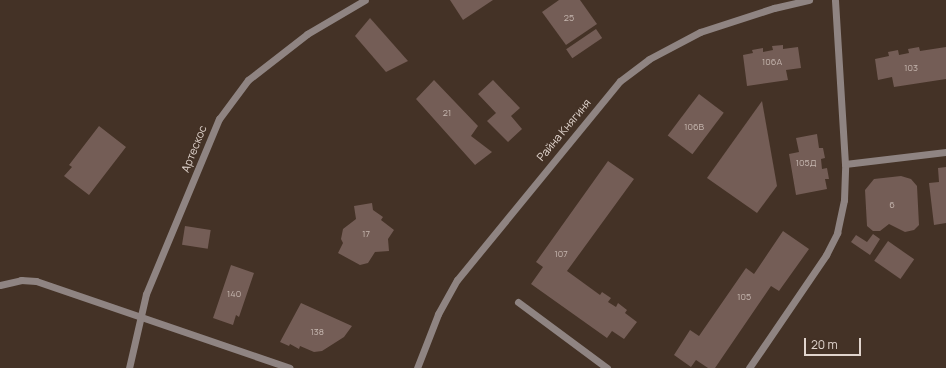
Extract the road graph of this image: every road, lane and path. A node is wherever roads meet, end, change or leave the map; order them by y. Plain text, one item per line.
1 (365, 0) edge
2 (809, 0) edge
3 (835, 0) edge
4 (946, 152) edge
5 (845, 164) junction
6 (0, 285) edge
7 (518, 302) dead end
8 (140, 314) junction
9 (129, 368) edge
10 (290, 368) edge
11 (417, 368) edge
12 (607, 368) edge
13 (749, 368) edge

1 - 8 street, Артескос
2 - 11 street, Райна Княгиня
3 - 5 street
4 - 5 street
5 - 13 street
6 - 8 street
7 - 12 street
8 - 9 street, Артескос
8 - 10 street

